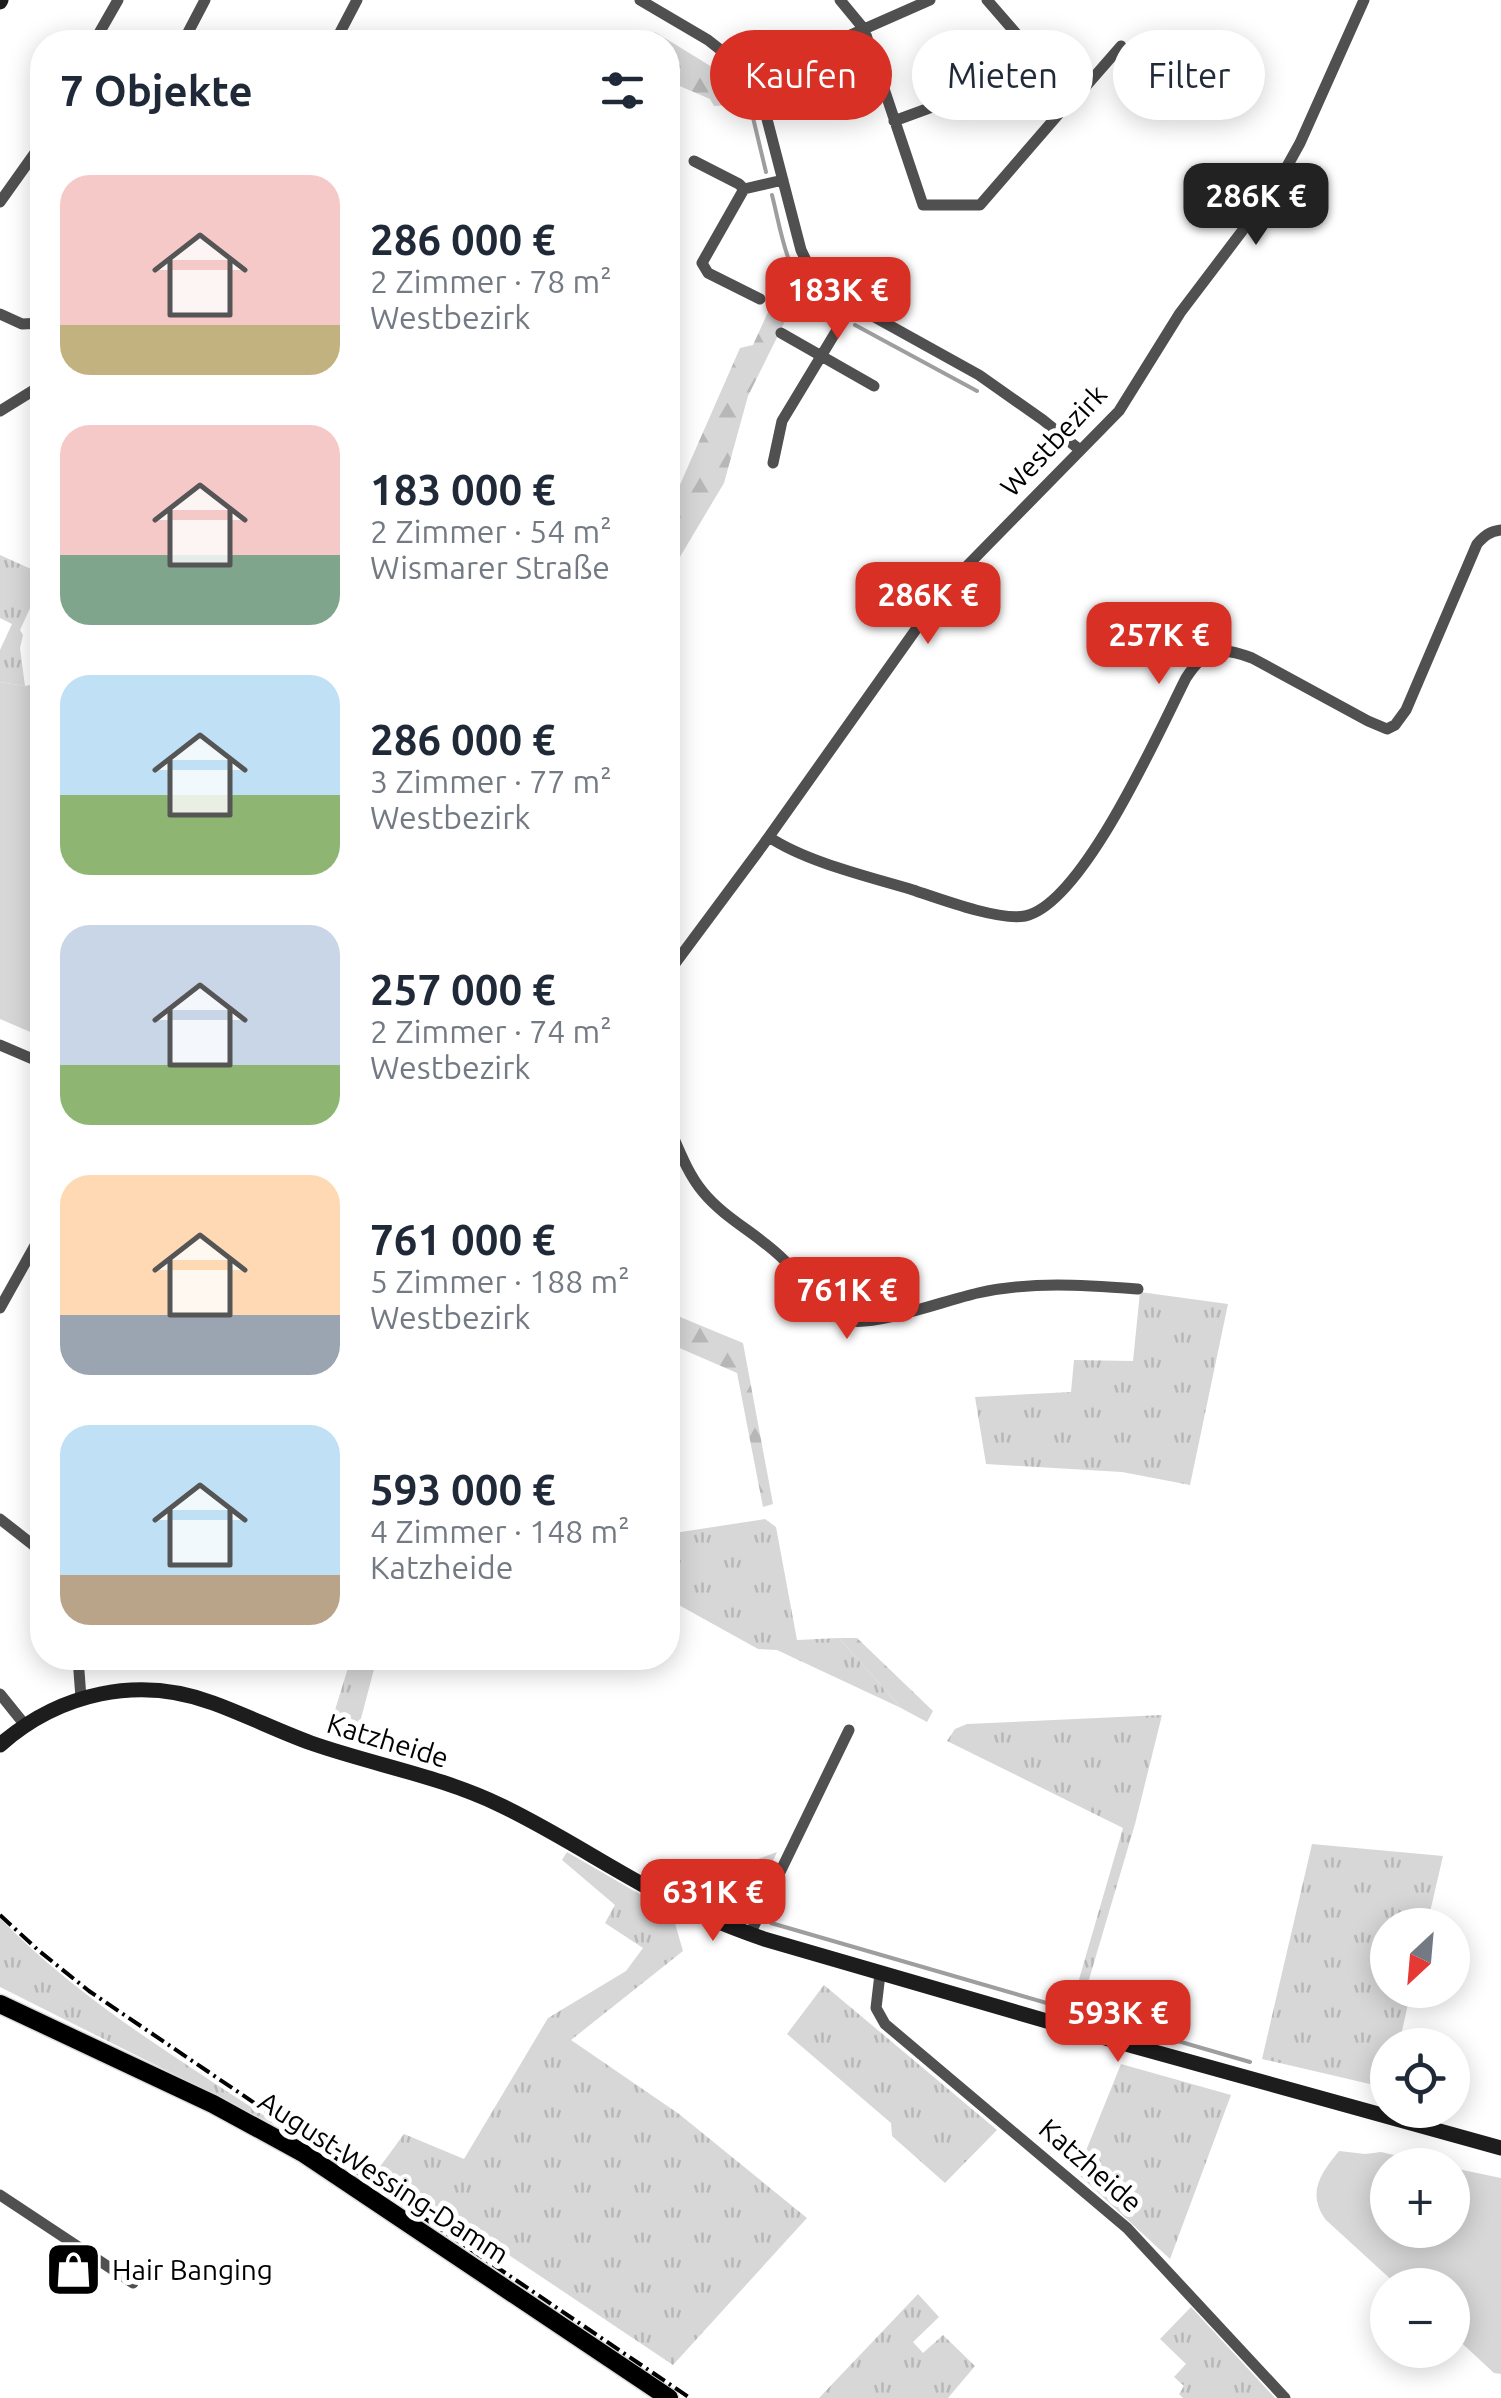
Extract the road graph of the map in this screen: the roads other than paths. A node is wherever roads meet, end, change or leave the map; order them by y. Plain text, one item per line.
1 (118, 0) edge
2 (206, 0) edge
3 (357, 0) edge
4 (640, 0) edge
5 (840, 0) edge
6 (930, 0) edge
7 (987, 0) edge
8 (1364, 0) edge
9 (864, 29) junction
10 (101, 30) edge
11 (190, 30) edge
12 (342, 30) edge
13 (1013, 30) edge
14 (710, 42) edge
15 (1113, 55) edge
16 (1093, 78) edge
17 (912, 114) edge
18 (767, 120) edge
19 (1053, 120) edge
20 (894, 121) junction
21 (30, 160) edge
22 (694, 161) dead end
23 (783, 180) junction
24 (744, 189) junction
25 (0, 202) edge
26 (760, 300) dead end
27 (852, 305) junction
28 (0, 314) edge
29 (30, 324) edge
30 (781, 333) dead end
31 (820, 356) junction
32 (874, 386) dead end
33 (30, 392) edge
34 (0, 411) edge
35 (1080, 450) junction
36 (773, 464) dead end
37 (1501, 530) edge
38 (769, 838) junction
39 (680, 957) edge
40 (0, 1046) edge
41 (30, 1058) edge
42 (680, 1151) edge
43 (30, 1254) edge
44 (1138, 1289) dead end
45 (0, 1308) edge
46 (0, 1518) edge
47 (30, 1542) edge
48 (79, 1670) edge
49 (0, 1694) edge
50 (81, 1698) junction
51 (25, 1725) junction
52 (849, 1730) dead end
53 (0, 1745) edge
54 (750, 1934) junction
55 (880, 1974) junction
56 (0, 2004) edge
57 (1501, 2148) edge
58 (0, 2195) edge
59 (133, 2283) dead end
60 (669, 2398) edge
61 (1285, 2398) edge

1 - 10 street
2 - 11 street
3 - 12 street
4 - 14 street
5 - 9 street
6 - 9 street
7 - 13 street
8 - 35 street, Westbezirk
9 - 20 street
15 - 16 street
17 - 20 street
18 - 23 street
19 - 20 street
21 - 25 street
22 - 24 street
23 - 24 street
23 - 27 street
24 - 26 street
27 - 31 street
27 - 35 street
28 - 29 street
30 - 31 street
31 - 32 street
31 - 36 street
33 - 34 street
35 - 38 street, Westbezirk
37 - 38 street
38 - 39 street, Westbezirk
40 - 41 street
42 - 44 street
43 - 45 street
46 - 47 street
48 - 50 street
49 - 51 street
50 - 51 street, Katzheide
50 - 54 street, Katzheide
51 - 53 street, Katzheide
52 - 54 street
54 - 55 street, Katzheide
55 - 57 street, Katzheide
55 - 61 street, Katzheide
56 - 60 main road, August-Wessing-Damm
58 - 59 street

